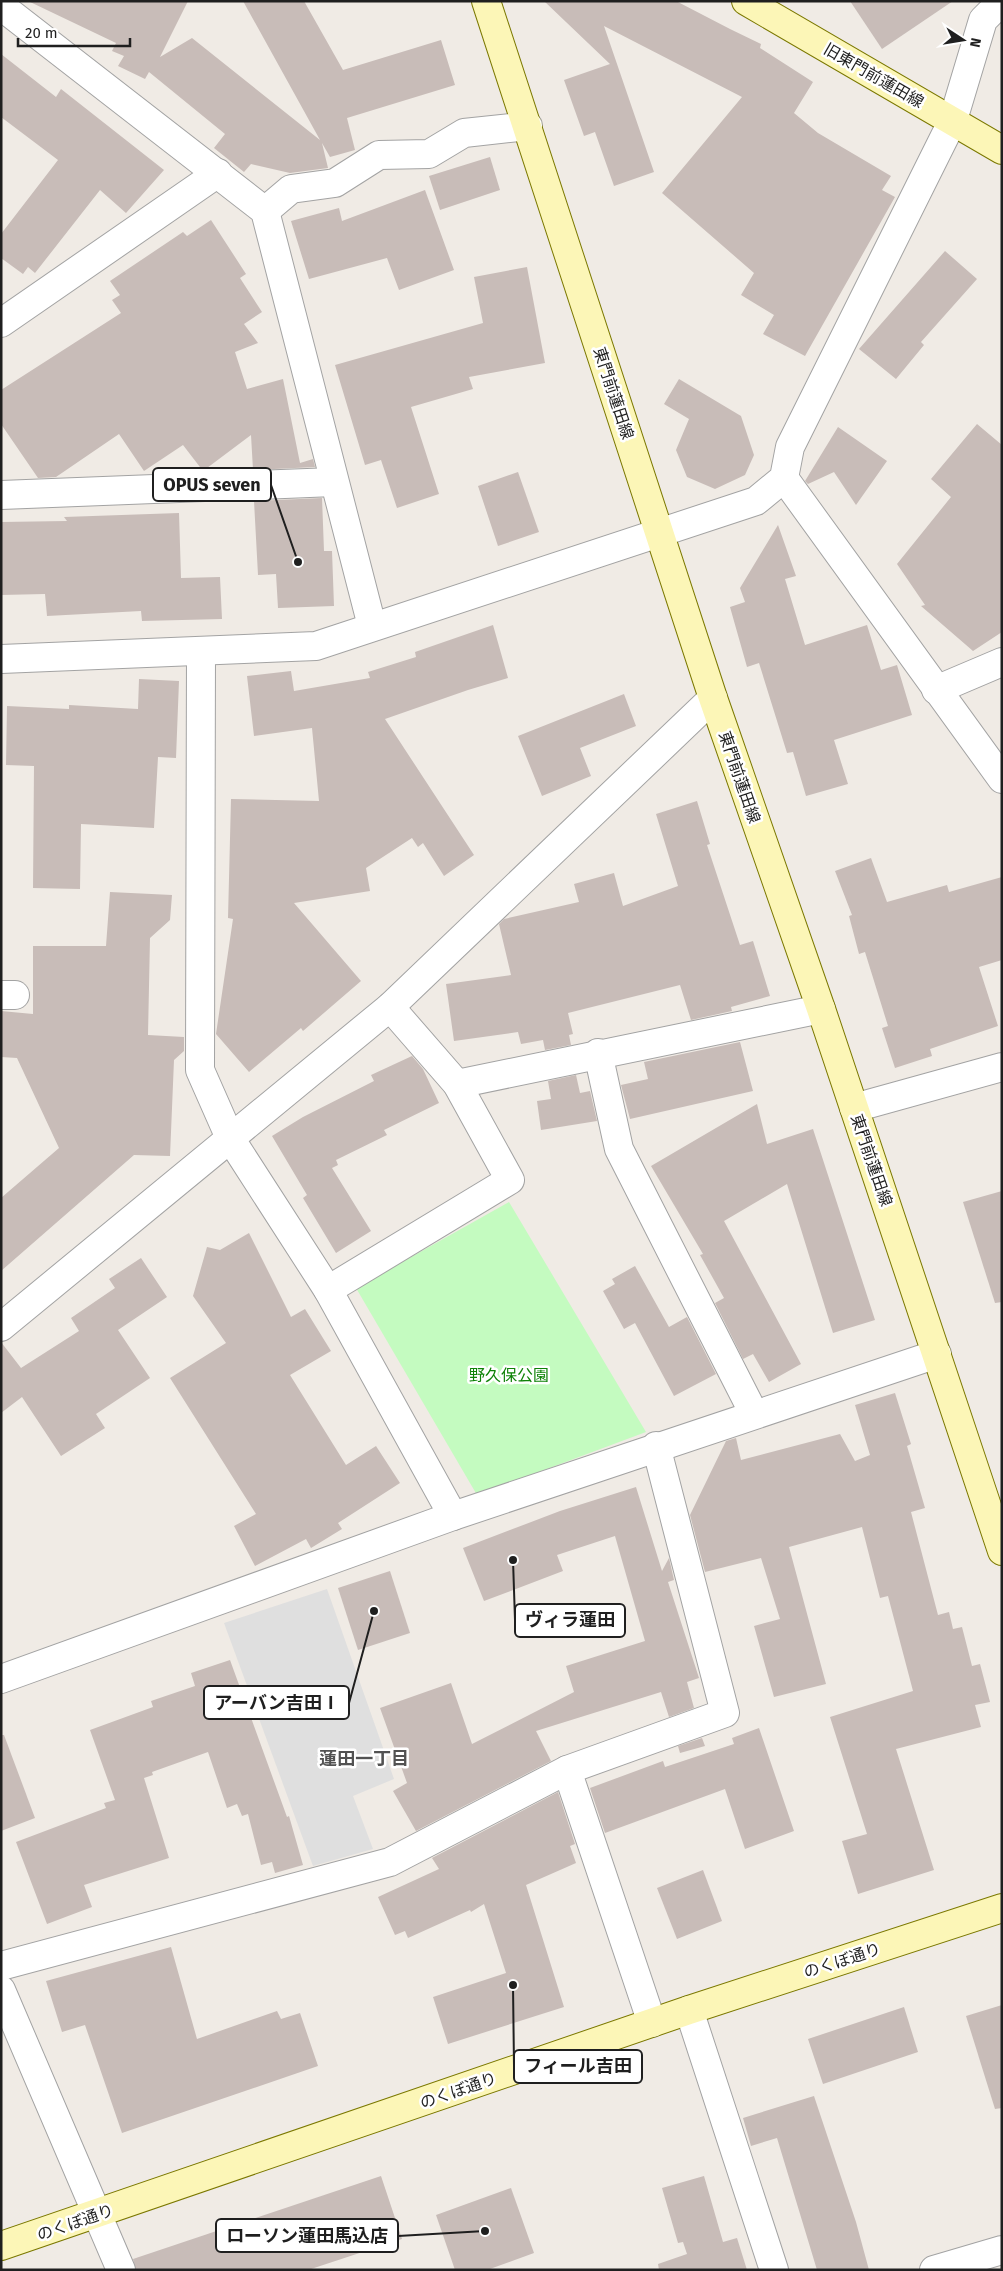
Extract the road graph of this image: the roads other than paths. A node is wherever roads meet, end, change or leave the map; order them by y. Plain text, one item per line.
1 (486, 1) edge
2 (746, 1) edge
3 (1002, 1) edge
4 (1, 6) edge
5 (952, 120) junction
6 (528, 126) junction
7 (1002, 150) edge
8 (218, 173) junction
9 (265, 211) junction
10 (1, 323) edge
11 (784, 478) junction
12 (334, 482) junction
13 (1, 495) edge
14 (659, 532) junction
15 (372, 626) junction
16 (201, 652) junction
17 (1, 659) edge
18 (1002, 662) edge
19 (936, 690) junction
20 (713, 698) junction
21 (1002, 779) edge
22 (390, 1007) junction
23 (821, 1009) junction
24 (598, 1054) junction
25 (1002, 1067) edge
26 (456, 1084) junction
27 (854, 1108) junction
28 (230, 1138) junction
29 (328, 1290) junction
30 (1, 1327) edge
31 (937, 1354) junction
32 (754, 1414) junction
33 (656, 1446) junction
34 (452, 1516) junction
35 (1002, 1551) edge
36 (1, 1679) edge
37 (567, 1770) junction
38 (1002, 1908) edge
39 (1, 1966) edge
40 (1, 1990) edge
41 (689, 2010) junction
42 (652, 2023) junction
43 (98, 2214) junction
44 (1, 2246) edge
45 (1002, 2250) edge
46 (121, 2270) edge
47 (774, 2270) edge
48 (934, 2270) edge

1 - 6 main road, 東門前蓮田線
2 - 5 main road, 旧東門前蓮田線
3 - 5 street
4 - 8 street
5 - 7 main road, 旧東門前蓮田線
5 - 11 street
6 - 9 street
6 - 14 main road, 東門前蓮田線
8 - 9 street
8 - 10 street
9 - 12 street
11 - 14 street
11 - 19 street
12 - 13 street
12 - 15 street
14 - 15 street
14 - 20 main road, 東門前蓮田線
15 - 16 street
16 - 17 street
16 - 28 street
18 - 19 street
19 - 21 street
20 - 22 street
20 - 23 main road, 東門前蓮田線
22 - 26 street
22 - 28 street
23 - 24 street
23 - 27 main road, 東門前蓮田線
24 - 26 street
24 - 32 street
25 - 27 street
26 - 29 street
27 - 31 main road, 東門前蓮田線
28 - 29 street
28 - 30 street
29 - 34 street
31 - 32 street
31 - 35 main road, 東門前蓮田線
32 - 33 street
33 - 34 street
33 - 37 street
34 - 36 street
37 - 39 street
37 - 42 street
38 - 41 main road, のくぼ通り
40 - 43 street
41 - 42 main road, のくぼ通り
41 - 47 street
42 - 43 main road, のくぼ通り
43 - 44 main road, のくぼ通り
43 - 46 street
45 - 48 street

